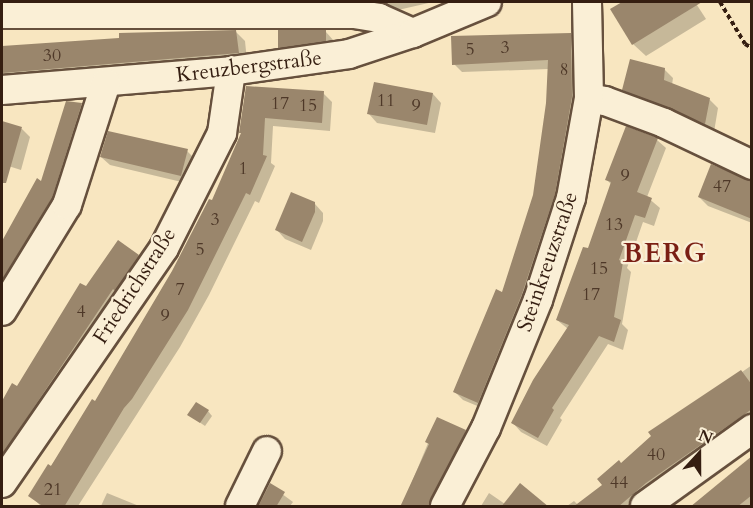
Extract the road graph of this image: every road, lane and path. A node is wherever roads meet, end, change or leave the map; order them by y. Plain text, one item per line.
1 (487, 2) edge
2 (587, 2) edge
3 (720, 2) edge
4 (2, 14) edge
5 (413, 33) junction
6 (752, 48) edge
7 (231, 71) junction
8 (106, 82) junction
9 (2, 90) edge
10 (589, 98) junction
11 (752, 165) edge
12 (2, 311) edge
13 (752, 429) edge
14 (267, 451) dead end
15 (2, 483) edge
16 (240, 507) edge
17 (445, 507) edge
18 (645, 507) edge

1 - 5 street, Kreuzbergstraße
2 - 10 street, Steinkreuzstraße
3 - 6 path
4 - 5 street
5 - 7 street, Kreuzbergstraße
7 - 8 street, Kreuzbergstraße
7 - 15 street, Friedrichstraße
8 - 9 street, Kreuzbergstraße
8 - 12 street
10 - 11 street
10 - 17 street, Steinkreuzstraße
13 - 18 street
14 - 16 street

